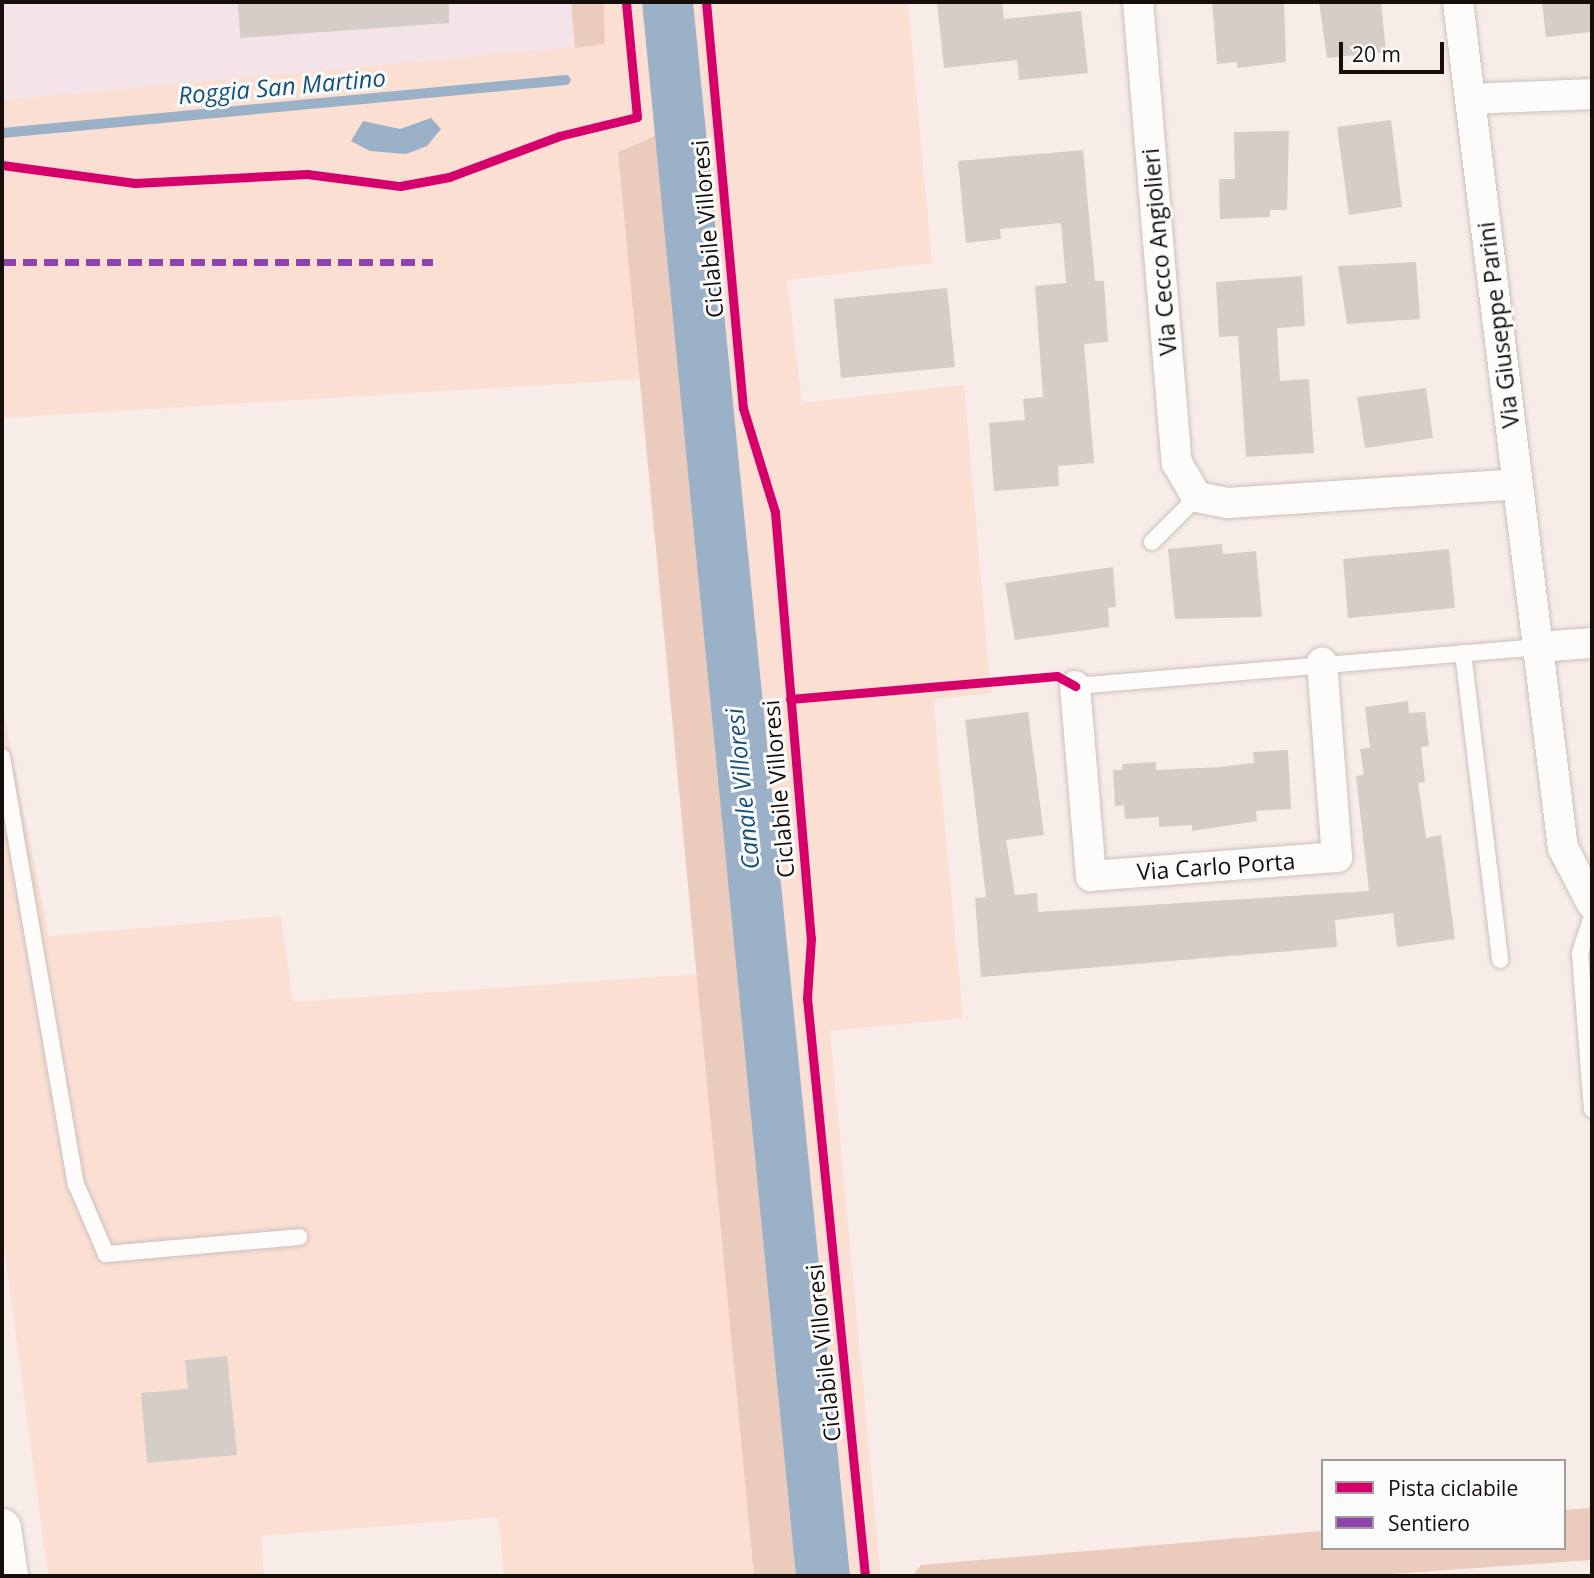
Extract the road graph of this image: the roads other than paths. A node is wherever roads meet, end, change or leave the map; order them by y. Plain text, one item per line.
1 (1138, 2) edge
2 (1458, 2) edge
3 (1592, 94) edge
4 (1470, 99) junction
5 (1517, 484) junction
6 (1197, 497) junction
7 (1152, 542) dead end
8 (1592, 643) edge
9 (1537, 647) junction
10 (1463, 653) junction
11 (1322, 663) junction
12 (1075, 686) joint
13 (2, 757) edge
14 (1592, 904) edge
15 (1592, 916) edge
16 (1500, 960) dead end
17 (1592, 1110) edge
18 (299, 1237) dead end
19 (2, 1528) edge
20 (9, 1576) edge

1 - 6 street, Via Cecco Angiolieri
2 - 4 street, Via Giuseppe Parini
3 - 4 street
4 - 5 street, Via Giuseppe Parini
5 - 6 street
5 - 9 street, Via Giuseppe Parini
6 - 7 lane
8 - 9 street
9 - 10 lane
9 - 14 street, Via Giuseppe Parini
10 - 11 lane
10 - 16 lane
11 - 12 lane
11 - 12 street, Via Carlo Porta
13 - 18 lane
15 - 17 lane
19 - 20 main road

